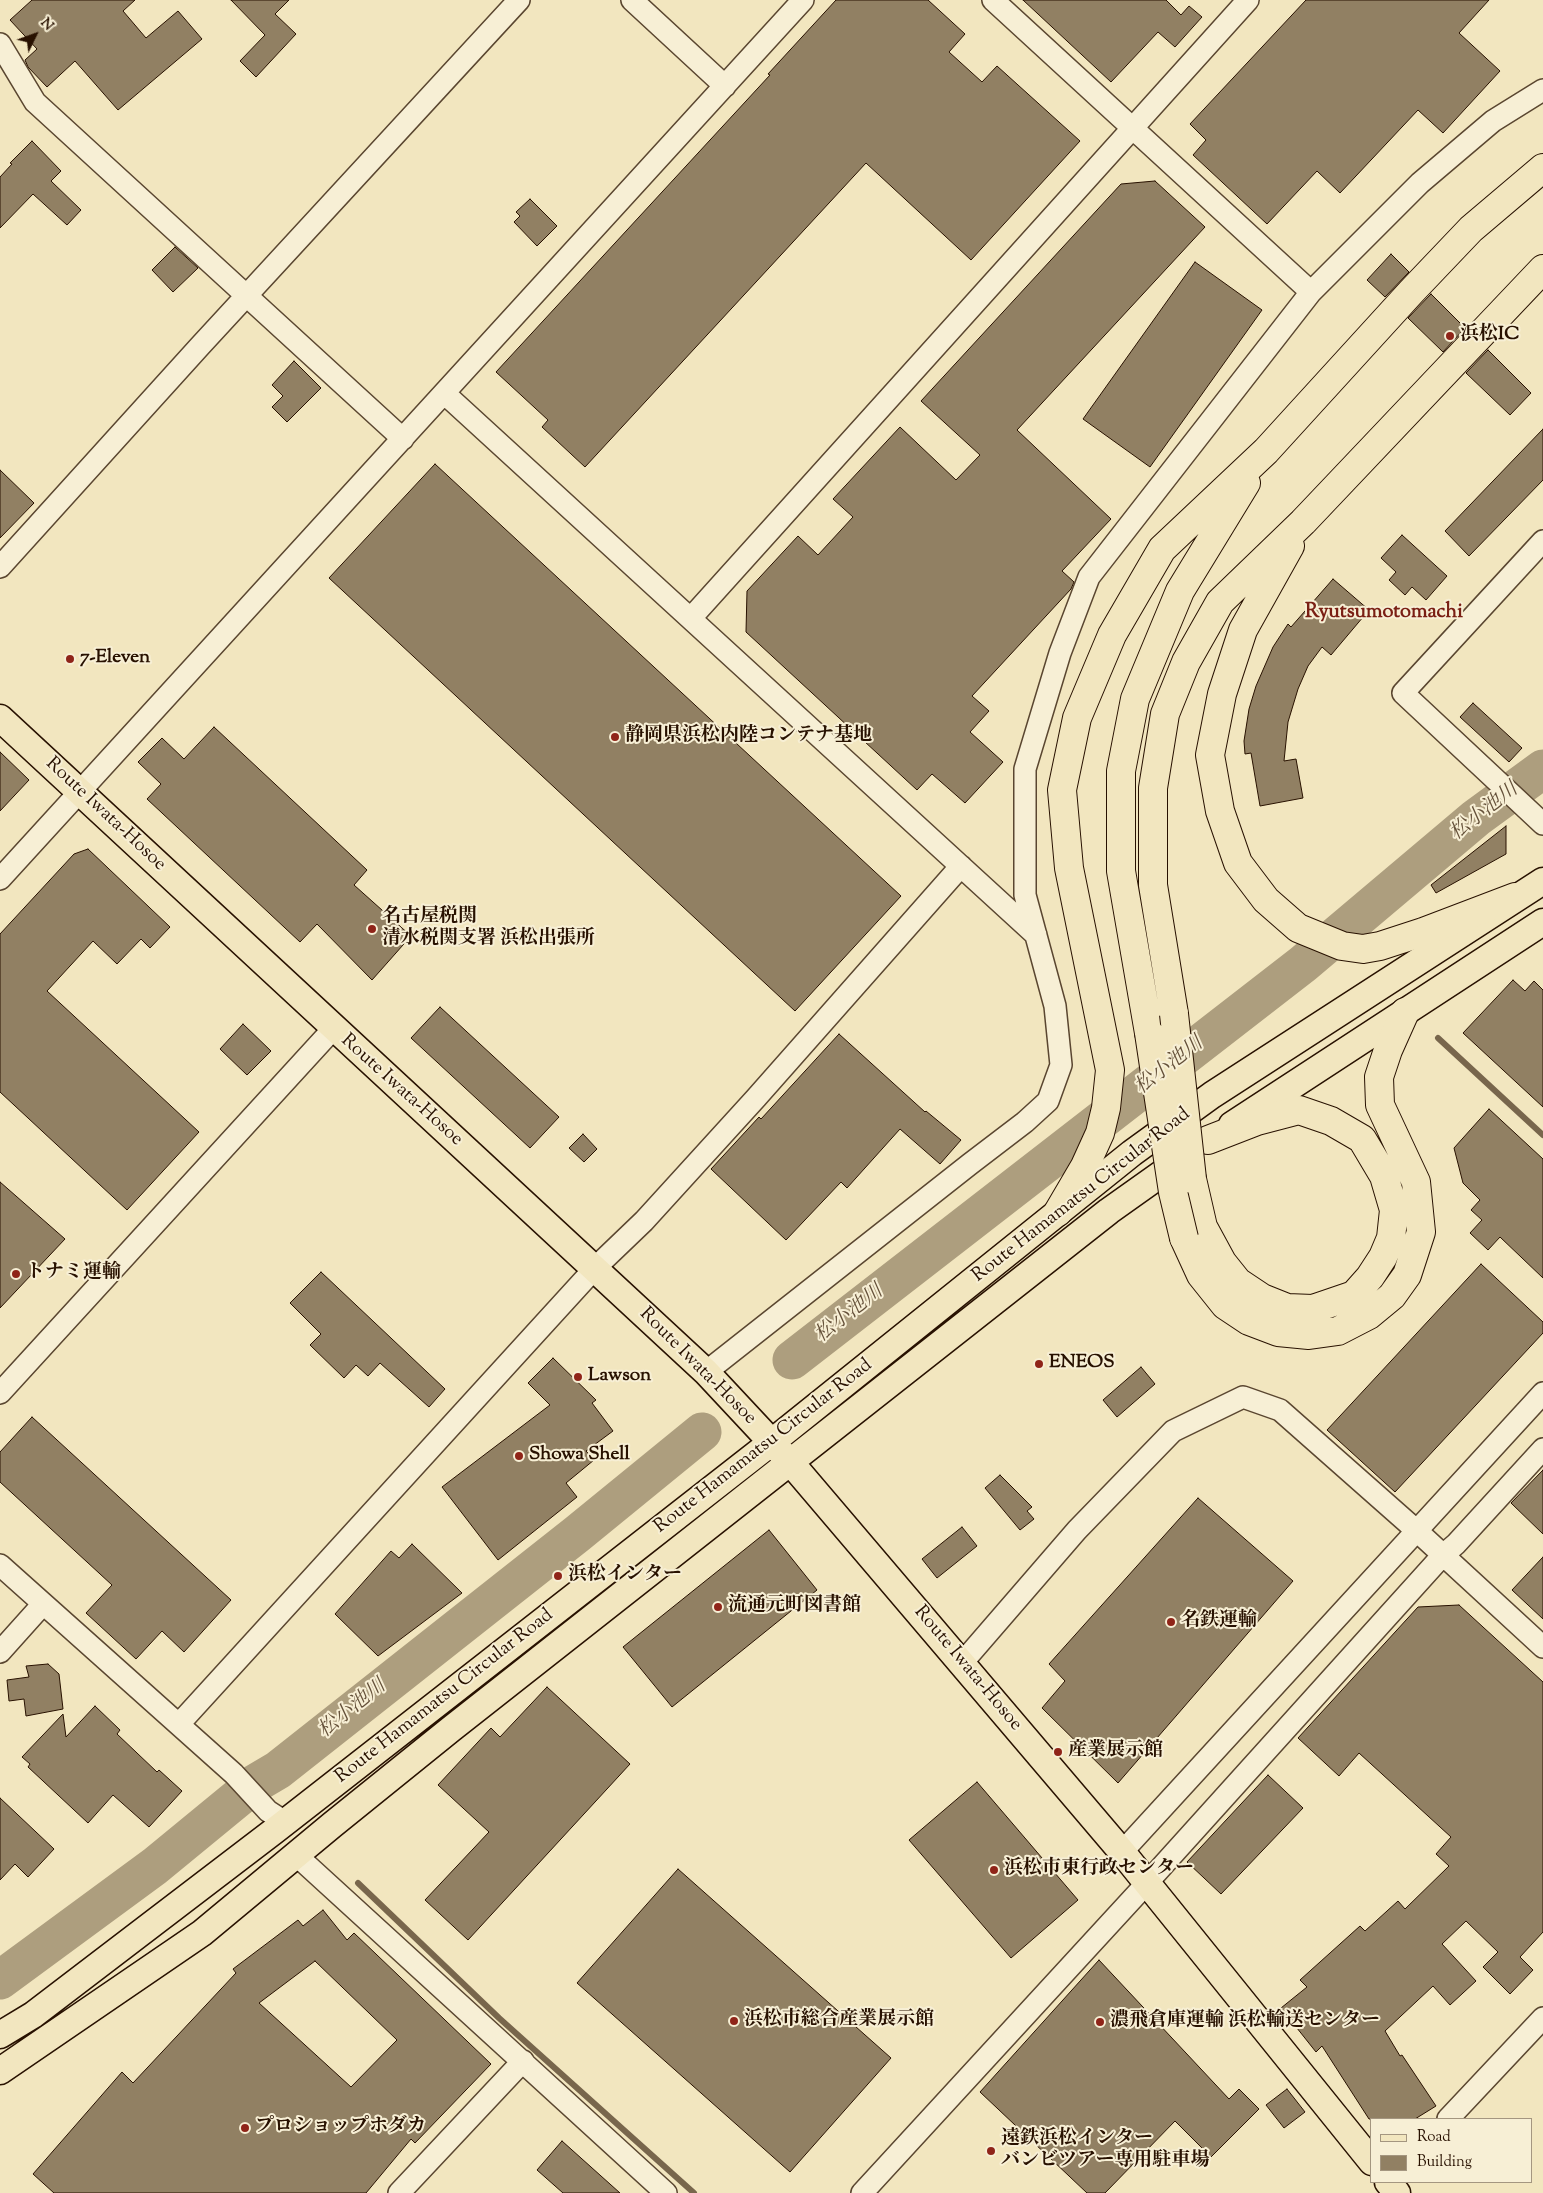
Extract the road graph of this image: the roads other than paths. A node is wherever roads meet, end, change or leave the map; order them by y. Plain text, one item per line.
1 (519, 0) edge
2 (632, 0) edge
3 (804, 0) edge
4 (994, 0) edge
5 (1248, 0) edge
6 (0, 44) edge
7 (725, 86) junction
8 (1543, 90) edge
9 (1132, 128) junction
10 (1543, 168) edge
11 (1543, 179) edge
12 (1472, 229) junction
13 (1540, 272) edge
14 (1312, 292) junction
15 (246, 296) junction
16 (444, 393) junction
17 (403, 439) junction
18 (1266, 451) junction
19 (1303, 522) junction
20 (1543, 541) edge
21 (0, 568) edge
22 (691, 618) junction
23 (0, 718) edge
24 (79, 792) junction
25 (1543, 824) edge
26 (962, 866) junction
27 (0, 879) edge
28 (1543, 881) edge
29 (1515, 898) junction
30 (1543, 922) edge
31 (1036, 935) junction
32 (1405, 1012) junction
33 (334, 1028) junction
34 (1208, 1140) junction
35 (1058, 1212) junction
36 (595, 1268) junction
37 (706, 1372) junction
38 (0, 1393) edge
39 (1543, 1393) edge
40 (772, 1442) junction
41 (1543, 1449) edge
42 (791, 1463) junction
43 (1417, 1531) junction
44 (1442, 1556) junction
45 (0, 1565) edge
46 (43, 1604) junction
47 (1543, 1647) edge
48 (0, 1652) edge
49 (962, 1663) junction
50 (179, 1724) junction
51 (276, 1816) junction
52 (1122, 1852) junction
53 (296, 1855) junction
54 (1147, 1883) junction
55 (1543, 2018) edge
56 (0, 2035) edge
57 (523, 2061) junction
58 (0, 2071) edge
59 (1449, 2118) edge
60 (1370, 2160) edge
61 (399, 2193) edge
62 (666, 2193) edge
63 (862, 2193) edge

1 - 15 street
2 - 7 street
3 - 7 street
4 - 9 street
5 - 9 street
6 - 15 street
7 - 16 street
8 - 14 street
9 - 14 street
9 - 22 street
10 - 12 highway
11 - 12 highway
12 - 18 highway
13 - 19 highway
14 - 31 street
15 - 17 street
15 - 21 street
16 - 17 street
16 - 22 street
17 - 24 street
18 - 32 highway, bridge
18 - 35 highway
19 - 29 highway
19 - 34 highway, bridge
20 - 25 street
22 - 26 street
23 - 24 main road, Route Iwata-Hosoe
24 - 27 street
24 - 33 main road, Route Iwata-Hosoe
26 - 31 street
26 - 36 street
28 - 29 main road, Route Hamamatsu Circular Road
29 - 35 main road, Route Hamamatsu Circular Road
30 - 32 main road, Route Hamamatsu Circular Road
31 - 37 street
32 - 34 main road, Route Hamamatsu Circular Road
33 - 36 main road, Route Iwata-Hosoe
33 - 38 street
34 - 42 main road, Route Hamamatsu Circular Road
35 - 40 main road, Route Hamamatsu Circular Road
36 - 37 main road, Route Iwata-Hosoe
36 - 50 street
37 - 40 main road, Route Iwata-Hosoe
39 - 43 street
40 - 42 main road, Route Iwata-Hosoe
40 - 51 main road, Route Hamamatsu Circular Road
41 - 44 street
42 - 49 main road, Route Iwata-Hosoe
42 - 53 main road, Route Hamamatsu Circular Road
43 - 44 street
43 - 49 street
43 - 52 street
44 - 47 street
44 - 54 street
45 - 46 street
46 - 48 street
46 - 50 street
49 - 52 main road, Route Iwata-Hosoe
50 - 51 street
51 - 56 main road, Route Hamamatsu Circular Road
52 - 54 main road, Route Iwata-Hosoe
53 - 57 street
53 - 58 main road, Route Hamamatsu Circular Road
54 - 60 main road, Route Iwata-Hosoe
54 - 63 street
55 - 59 street
57 - 61 street
57 - 62 street

